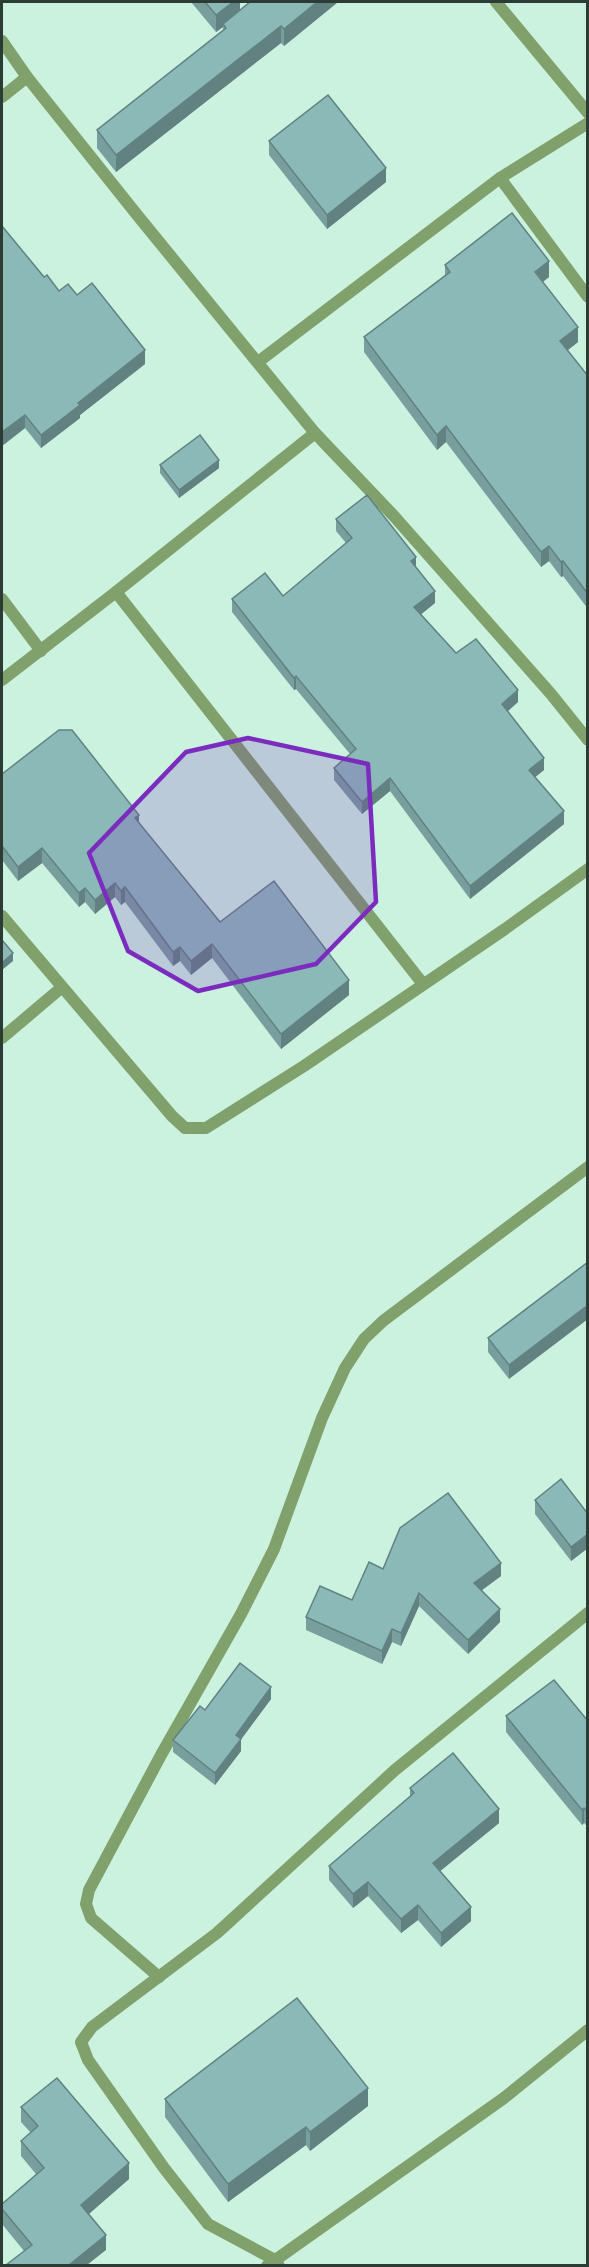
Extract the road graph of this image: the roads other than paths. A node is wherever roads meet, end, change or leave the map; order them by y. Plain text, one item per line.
1 (496, 2) edge
2 (2, 41) edge
3 (27, 77) junction
4 (2, 97) edge
5 (588, 113) edge
6 (588, 123) edge
7 (500, 178) junction
8 (588, 297) edge
9 (258, 362) junction
10 (315, 433) junction
11 (116, 592) junction
12 (2, 599) edge
13 (41, 651) junction
14 (2, 680) edge
15 (588, 740) edge
16 (588, 869) edge
17 (2, 916) edge
18 (423, 984) junction
19 (61, 988) junction
20 (2, 1038) edge
21 (588, 1167) edge
22 (587, 1614) edge
23 (159, 1977) junction
24 (588, 2030) edge
25 (274, 2264) edge

1 - 5 street
2 - 3 street
3 - 4 street
3 - 9 street
6 - 7 street
7 - 8 street
7 - 9 street
9 - 10 street
10 - 11 street
10 - 15 street
11 - 13 street
11 - 18 street
12 - 13 street
13 - 14 street
16 - 18 street
17 - 19 street
18 - 19 street
19 - 20 street
21 - 23 street
22 - 23 street
23 - 25 street
24 - 25 street

